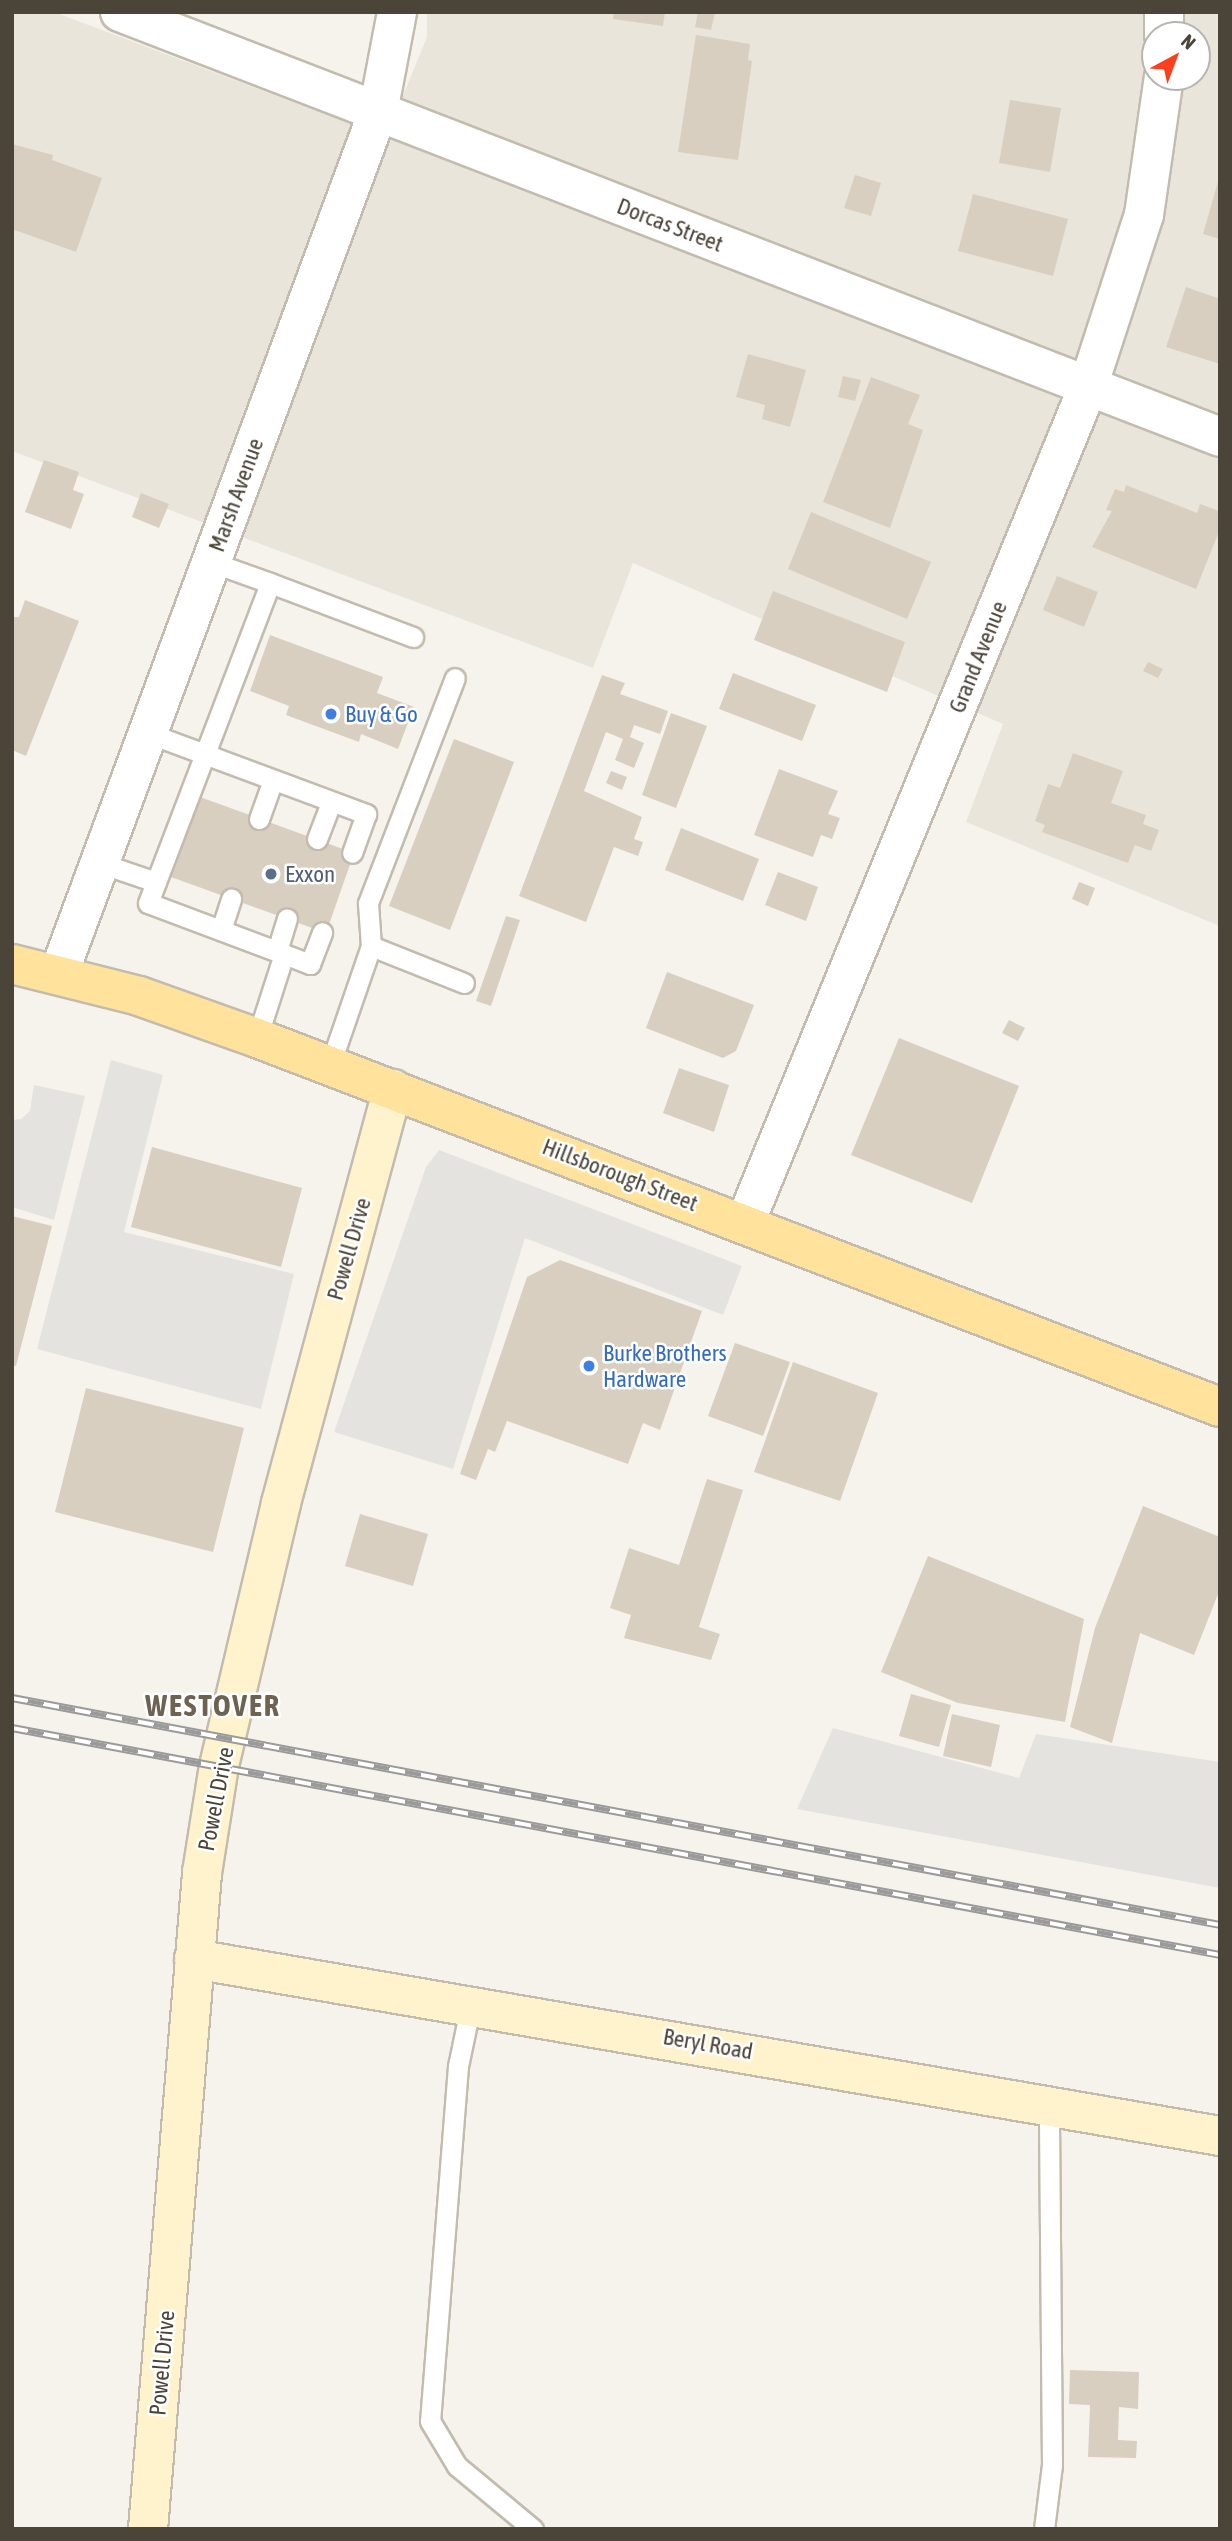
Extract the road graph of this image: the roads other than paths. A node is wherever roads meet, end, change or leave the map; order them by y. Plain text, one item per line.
1 (120, 12) edge
2 (397, 12) edge
3 (1162, 91) edge
4 (378, 112) junction
5 (1088, 387) junction
6 (1220, 437) edge
7 (211, 562) junction
8 (270, 583) junction
9 (413, 637) dead end
10 (455, 678) dead end
11 (148, 733) junction
12 (204, 755) junction
13 (272, 780) junction
14 (331, 802) junction
15 (259, 819) dead end
16 (317, 839) dead end
17 (352, 853) dead end
18 (100, 863) junction
19 (156, 882) junction
20 (231, 899) dead end
21 (287, 919) dead end
22 (221, 930) junction
23 (322, 932) dead end
24 (371, 946) junction
25 (12, 950) edge
26 (280, 952) junction
27 (12, 964) edge
28 (59, 973) junction
29 (464, 983) dead end
30 (257, 1038) junction
31 (330, 1065) junction
32 (393, 1089) junction
33 (746, 1223) junction
34 (1220, 1408) edge
35 (194, 1959) junction
36 (471, 2004) junction
37 (1049, 2105) junction
38 (1220, 2136) edge
39 (148, 2529) edge
40 (533, 2529) edge
41 (1044, 2529) edge

1 - 4 street, Dorcas Street
2 - 4 street, Marsh Avenue
3 - 5 street, Grand Avenue
4 - 5 street, Dorcas Street
4 - 7 street, Marsh Avenue
5 - 6 street, Dorcas Street
5 - 33 street, Grand Avenue
7 - 8 lane
7 - 11 street, Marsh Avenue
8 - 9 lane
8 - 12 lane
10 - 24 lane
11 - 12 lane
11 - 18 street, Marsh Avenue
12 - 13 lane
12 - 19 lane
13 - 14 lane
13 - 15 lane
14 - 16 lane
14 - 17 lane
18 - 19 lane
18 - 28 street, Marsh Avenue
19 - 22 lane
20 - 22 lane
21 - 26 lane
22 - 26 lane
23 - 26 lane
24 - 29 lane
24 - 31 lane
25 - 28 street
26 - 30 lane
27 - 28 main road, Hillsborough Street
28 - 30 main road, Hillsborough Street
30 - 31 main road, Hillsborough Street
31 - 32 main road, Hillsborough Street
32 - 33 main road, Hillsborough Street
32 - 35 street, Powell Drive
33 - 34 main road, Hillsborough Street
35 - 36 street, Beryl Road
35 - 39 street, Powell Drive
36 - 37 street, Beryl Road
36 - 40 lane
37 - 38 street, Beryl Road
37 - 41 lane

